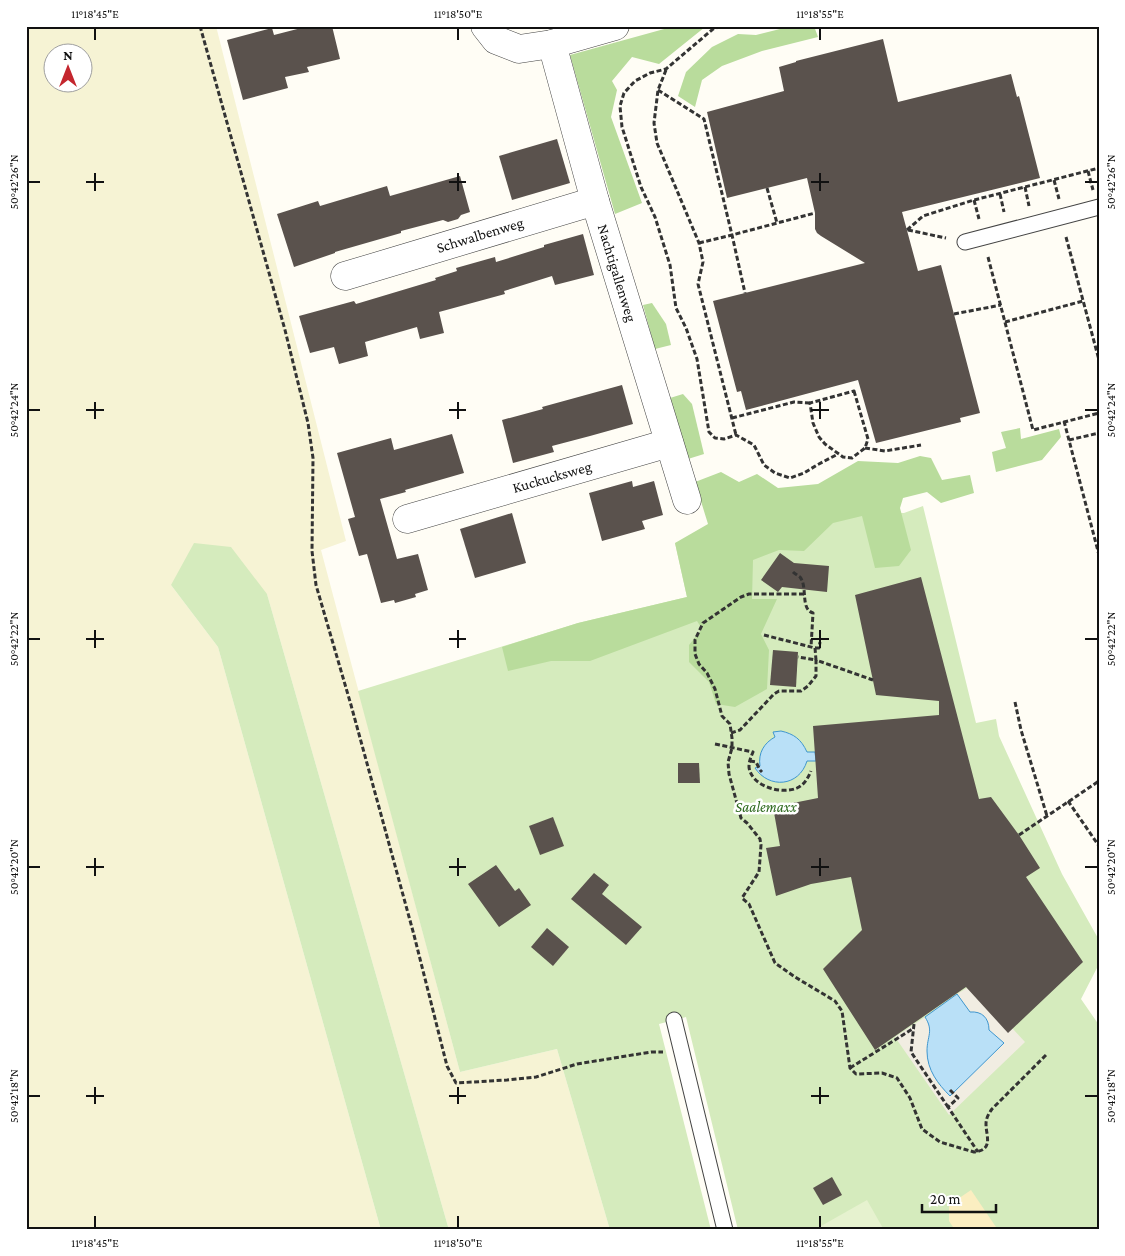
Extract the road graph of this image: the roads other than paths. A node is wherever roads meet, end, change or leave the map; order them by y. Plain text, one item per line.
1 (485, 26) edge
2 (615, 26) edge
3 (552, 44) junction
4 (595, 201) junction
5 (1099, 207) edge
6 (965, 242) road end
7 (359, 278) dead end
8 (669, 443) junction
9 (686, 500) dead end
10 (408, 519) dead end
11 (674, 1020) dead end
12 (725, 1230) edge

1 - 3 street
2 - 3 street
3 - 4 street, Nachtigallenweg
4 - 7 street, Schwalbenweg
4 - 8 street, Nachtigallenweg
5 - 6 lane
8 - 9 street, Nachtigallenweg
8 - 10 street, Kuckucksweg
11 - 12 lane

